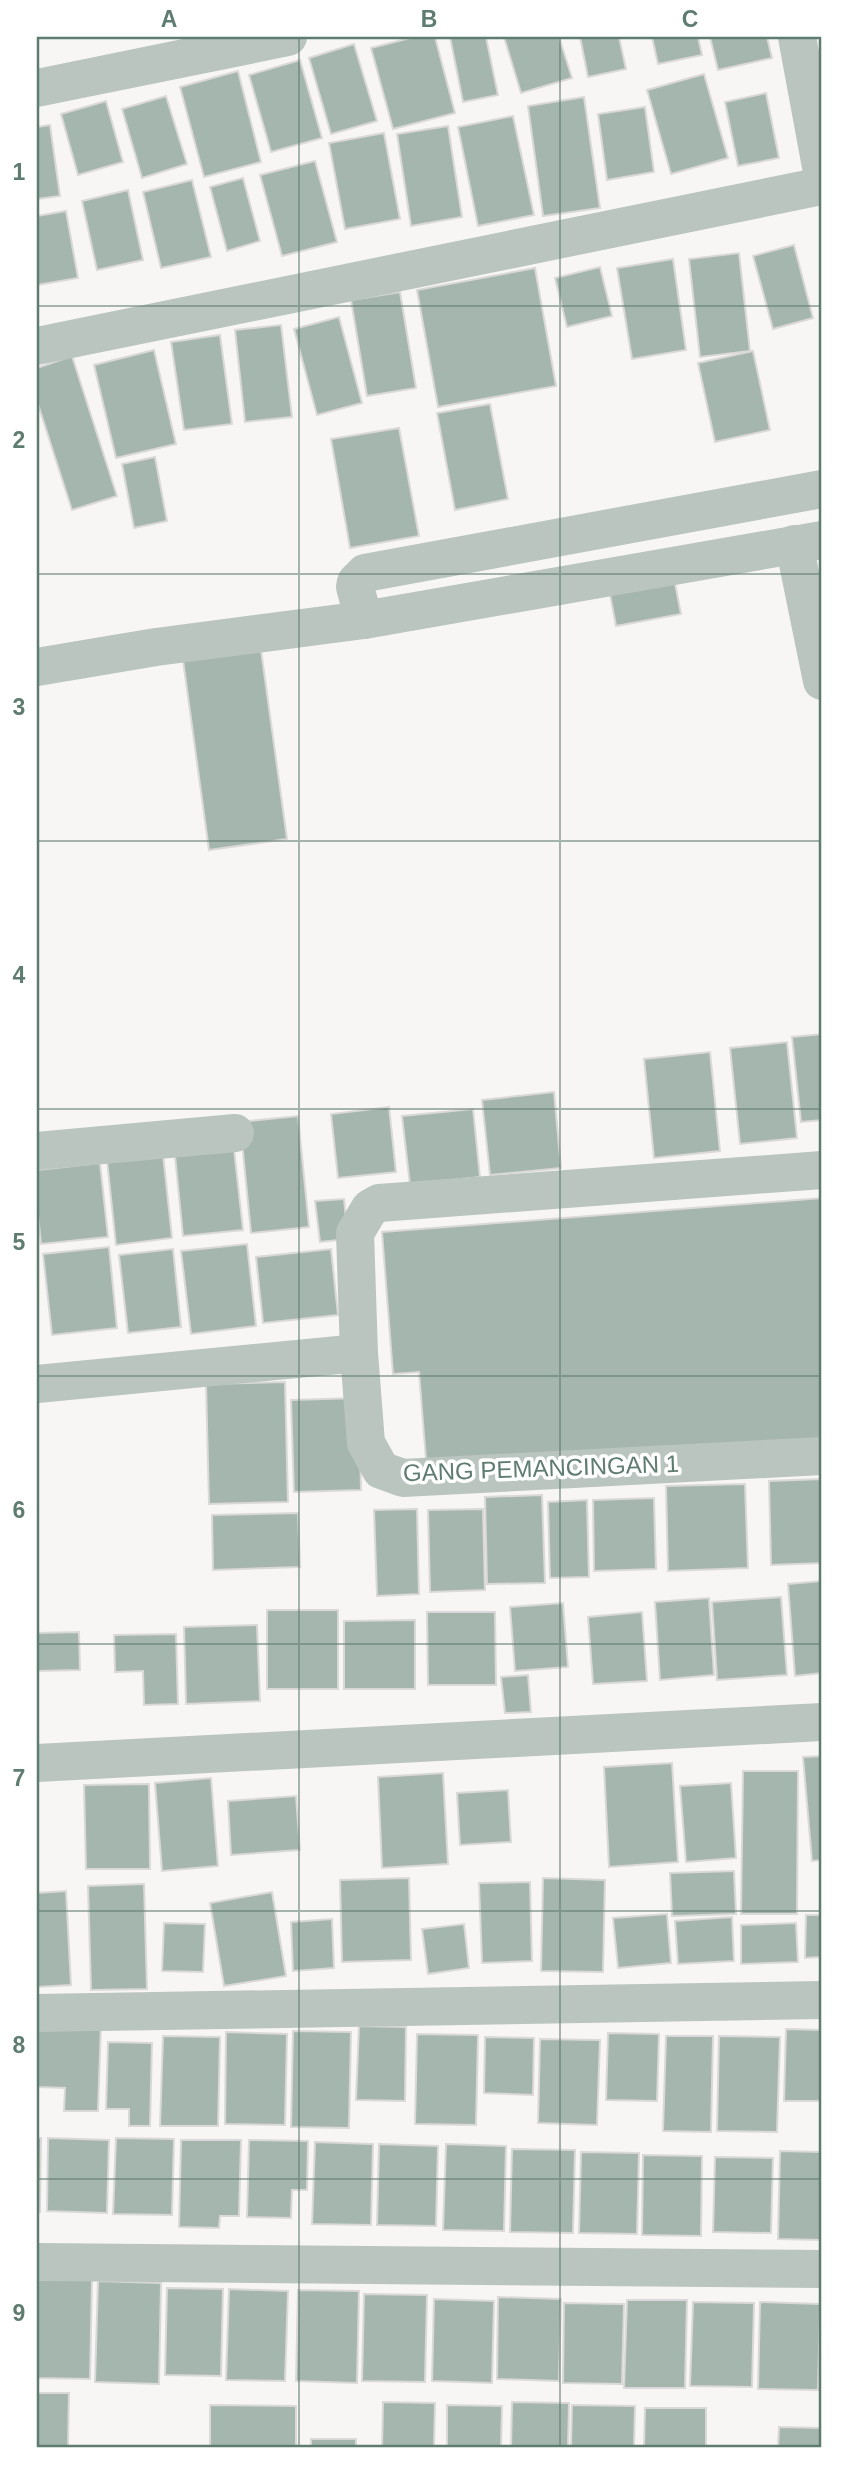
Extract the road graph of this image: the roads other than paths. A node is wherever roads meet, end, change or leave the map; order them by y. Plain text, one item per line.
1 (288, 37) edge
2 (797, 37) edge
3 (37, 88) edge
4 (822, 172) edge
5 (822, 186) edge
6 (37, 345) edge
7 (822, 489) edge
8 (808, 542) edge
9 (364, 620) junction
10 (37, 667) edge
11 (822, 681) edge
12 (235, 1133) dead end
13 (37, 1151) edge
14 (822, 1170) edge
15 (359, 1353) junction
16 (37, 1384) edge
17 (822, 1456) edge
18 (822, 1722) edge
19 (37, 1763) edge
20 (822, 2000) edge
21 (37, 2013) edge
22 (37, 2262) edge
23 (822, 2269) edge

1 - 3 street
2 - 4 street
5 - 6 street
7 - 9 street
8 - 9 street
8 - 11 street
9 - 10 street
12 - 13 street
14 - 15 street, GANG PEMANCINGAN 1
15 - 16 street
15 - 17 street, GANG PEMANCINGAN 1
18 - 19 street
20 - 21 street
22 - 23 street

